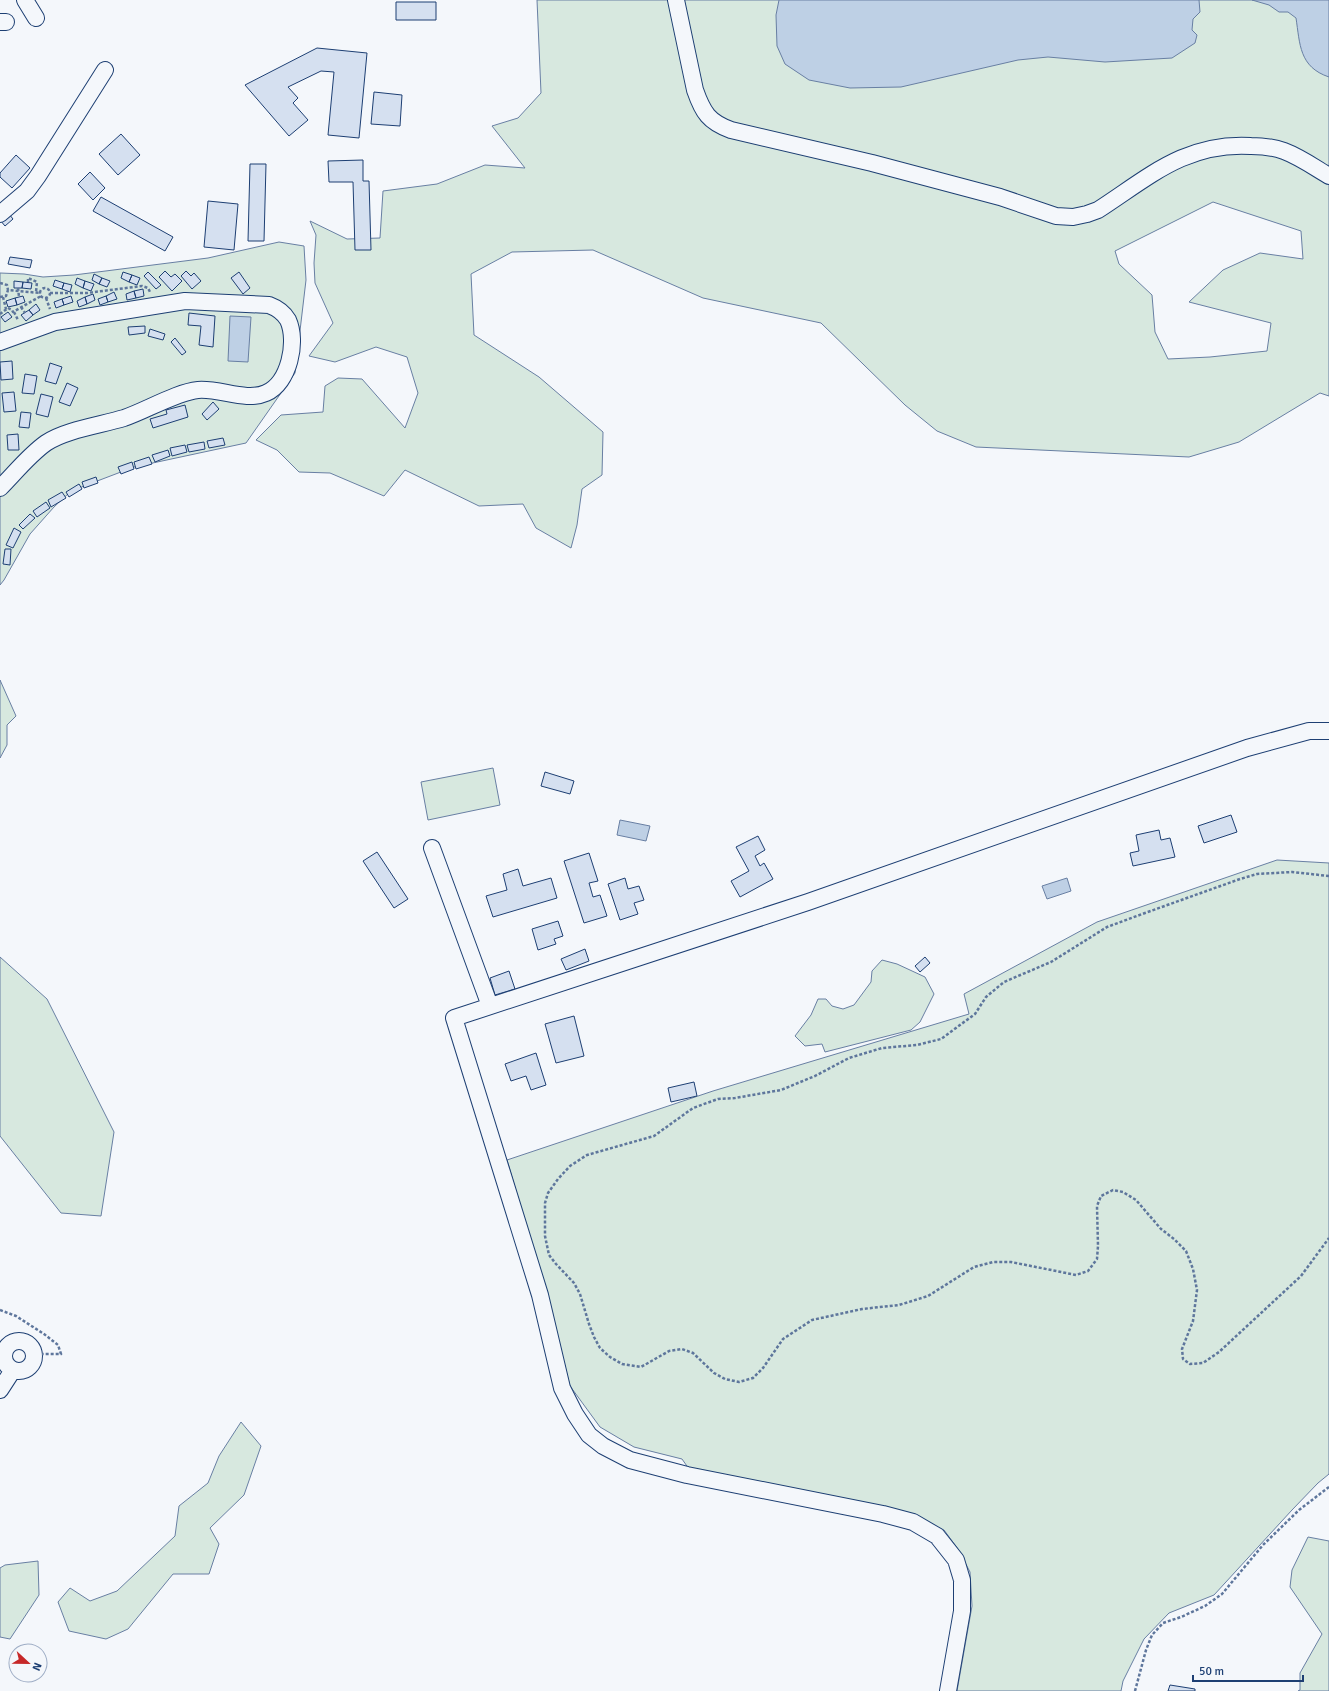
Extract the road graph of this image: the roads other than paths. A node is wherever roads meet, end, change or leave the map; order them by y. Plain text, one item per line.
1 (676, 0) edge
2 (105, 70) dead end
3 (1329, 176) edge
4 (0, 214) edge
5 (0, 342) edge
6 (0, 488) edge
7 (1329, 732) edge
8 (432, 848) dead end
9 (490, 1006) junction
10 (5, 1339) edge
11 (13, 1370) junction
12 (0, 1390) edge
13 (948, 1691) edge

1 - 3 street
2 - 4 street
5 - 6 street
7 - 9 street
8 - 9 street
9 - 13 street
10 - 11 street
10 - 11 street
11 - 12 street

